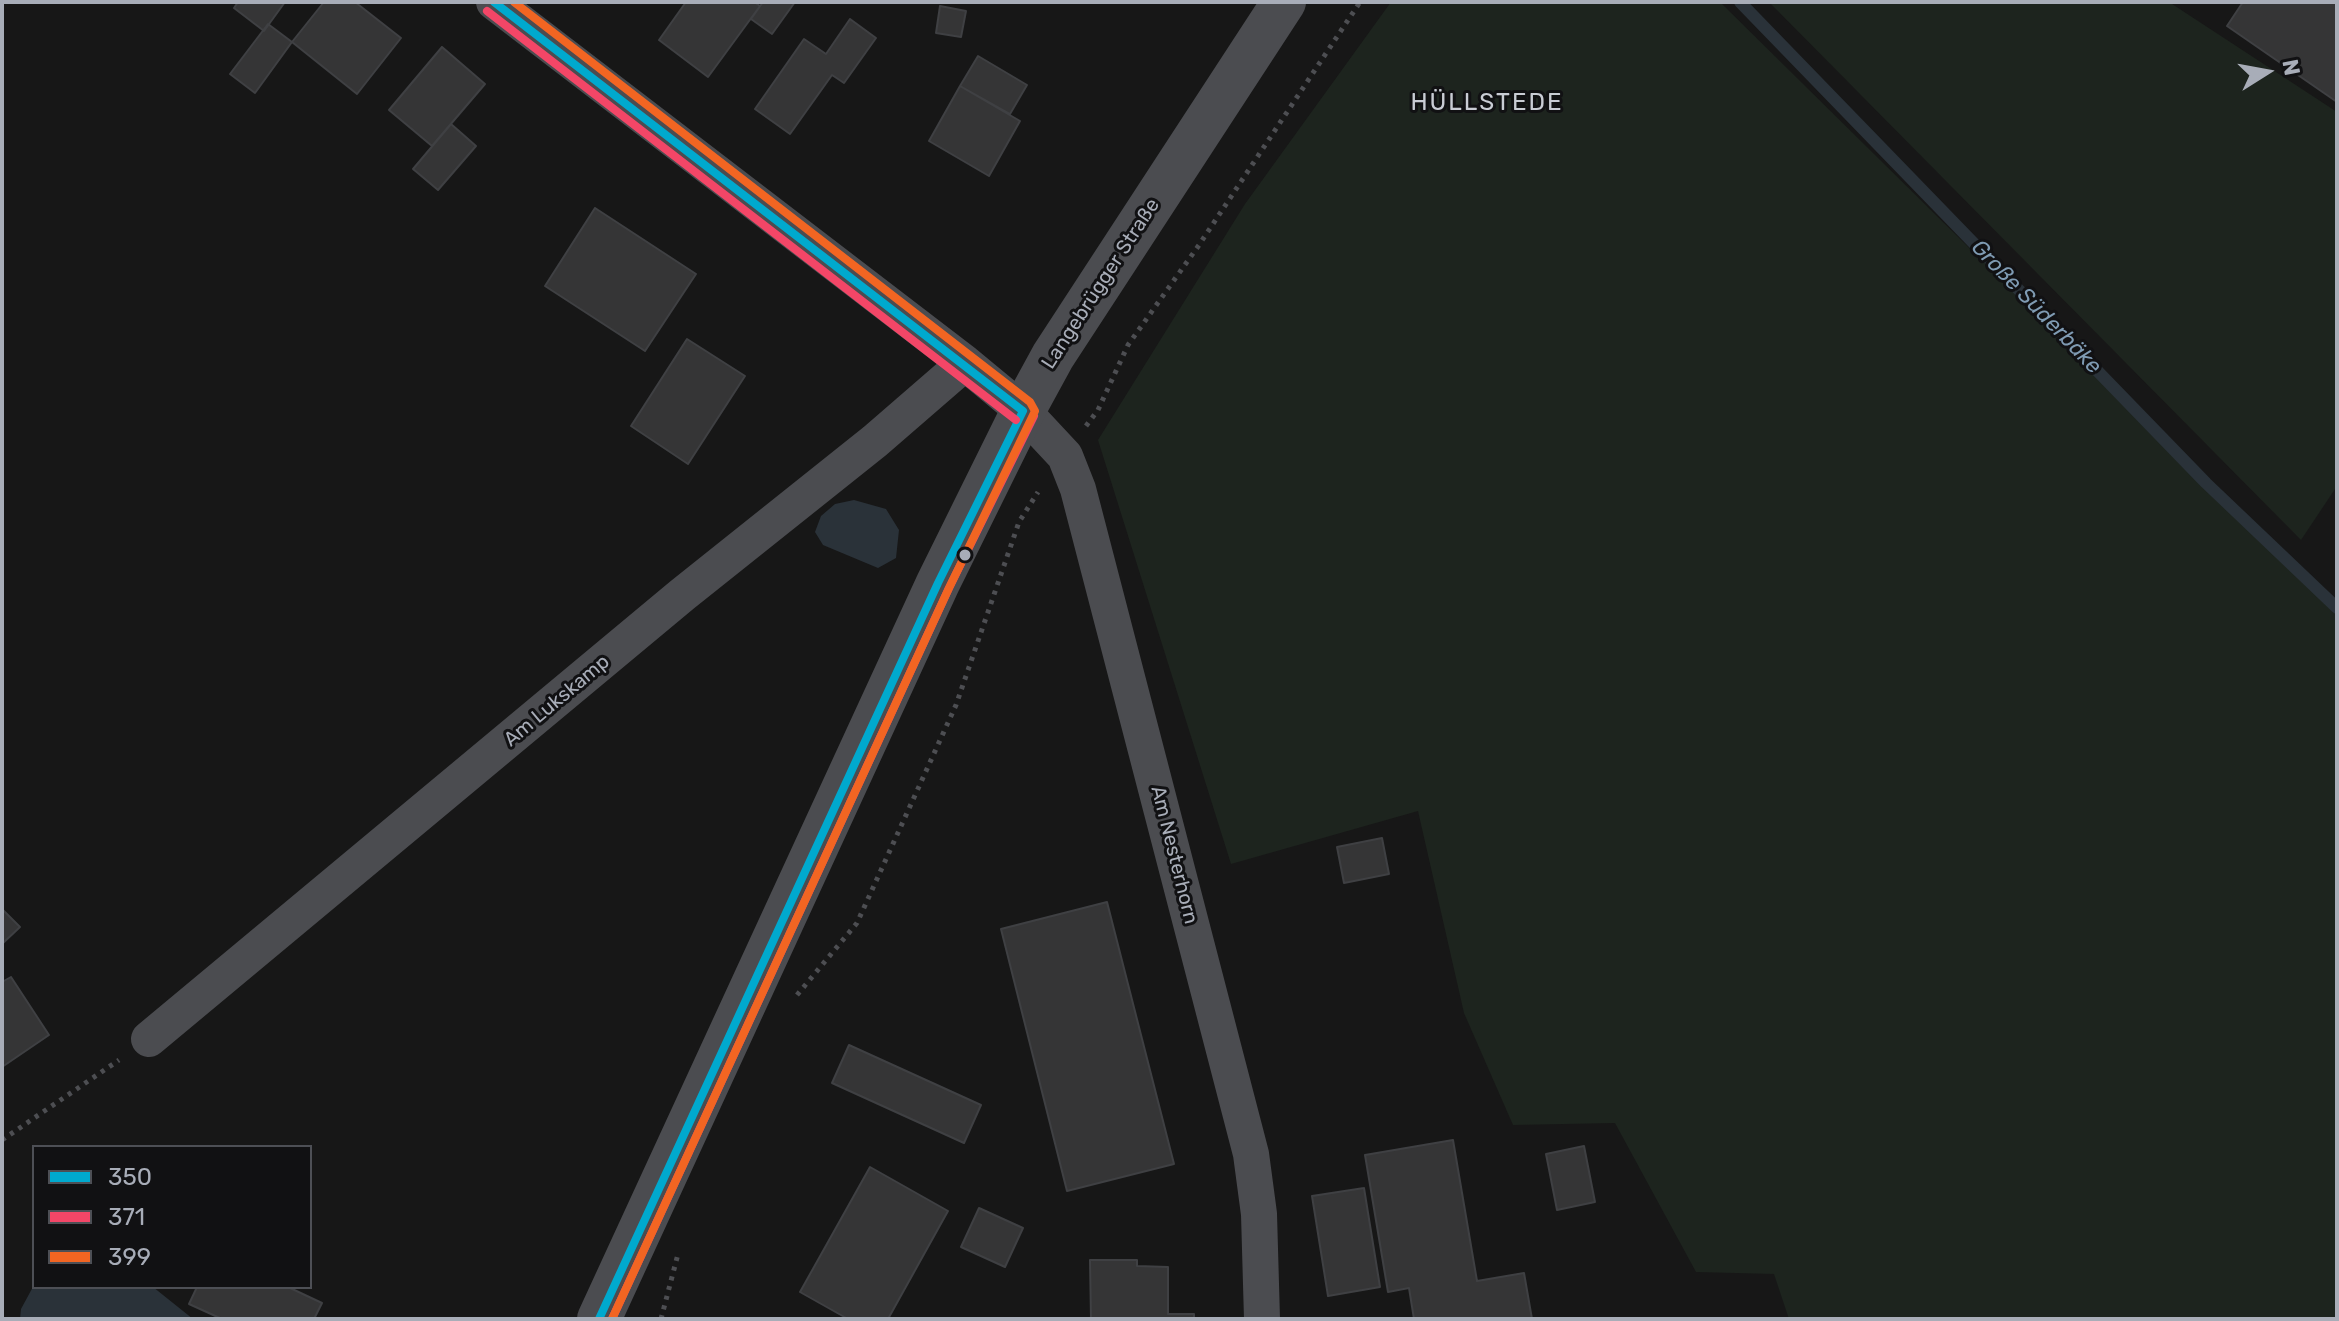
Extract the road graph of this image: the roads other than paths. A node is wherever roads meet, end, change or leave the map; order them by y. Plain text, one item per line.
1 (494, 2) edge
2 (1284, 2) edge
3 (965, 363) junction
4 (1023, 411) junction
5 (149, 1039) road end
6 (599, 1319) edge
7 (1262, 1319) edge

1 - 3 street, Am Nesterhorn
2 - 4 street, Langebrügger Straße
3 - 4 street, Am Nesterhorn
3 - 5 street, Am Lukskamp
4 - 6 street, Langebrügger Straße
4 - 7 street, Am Nesterhorn

